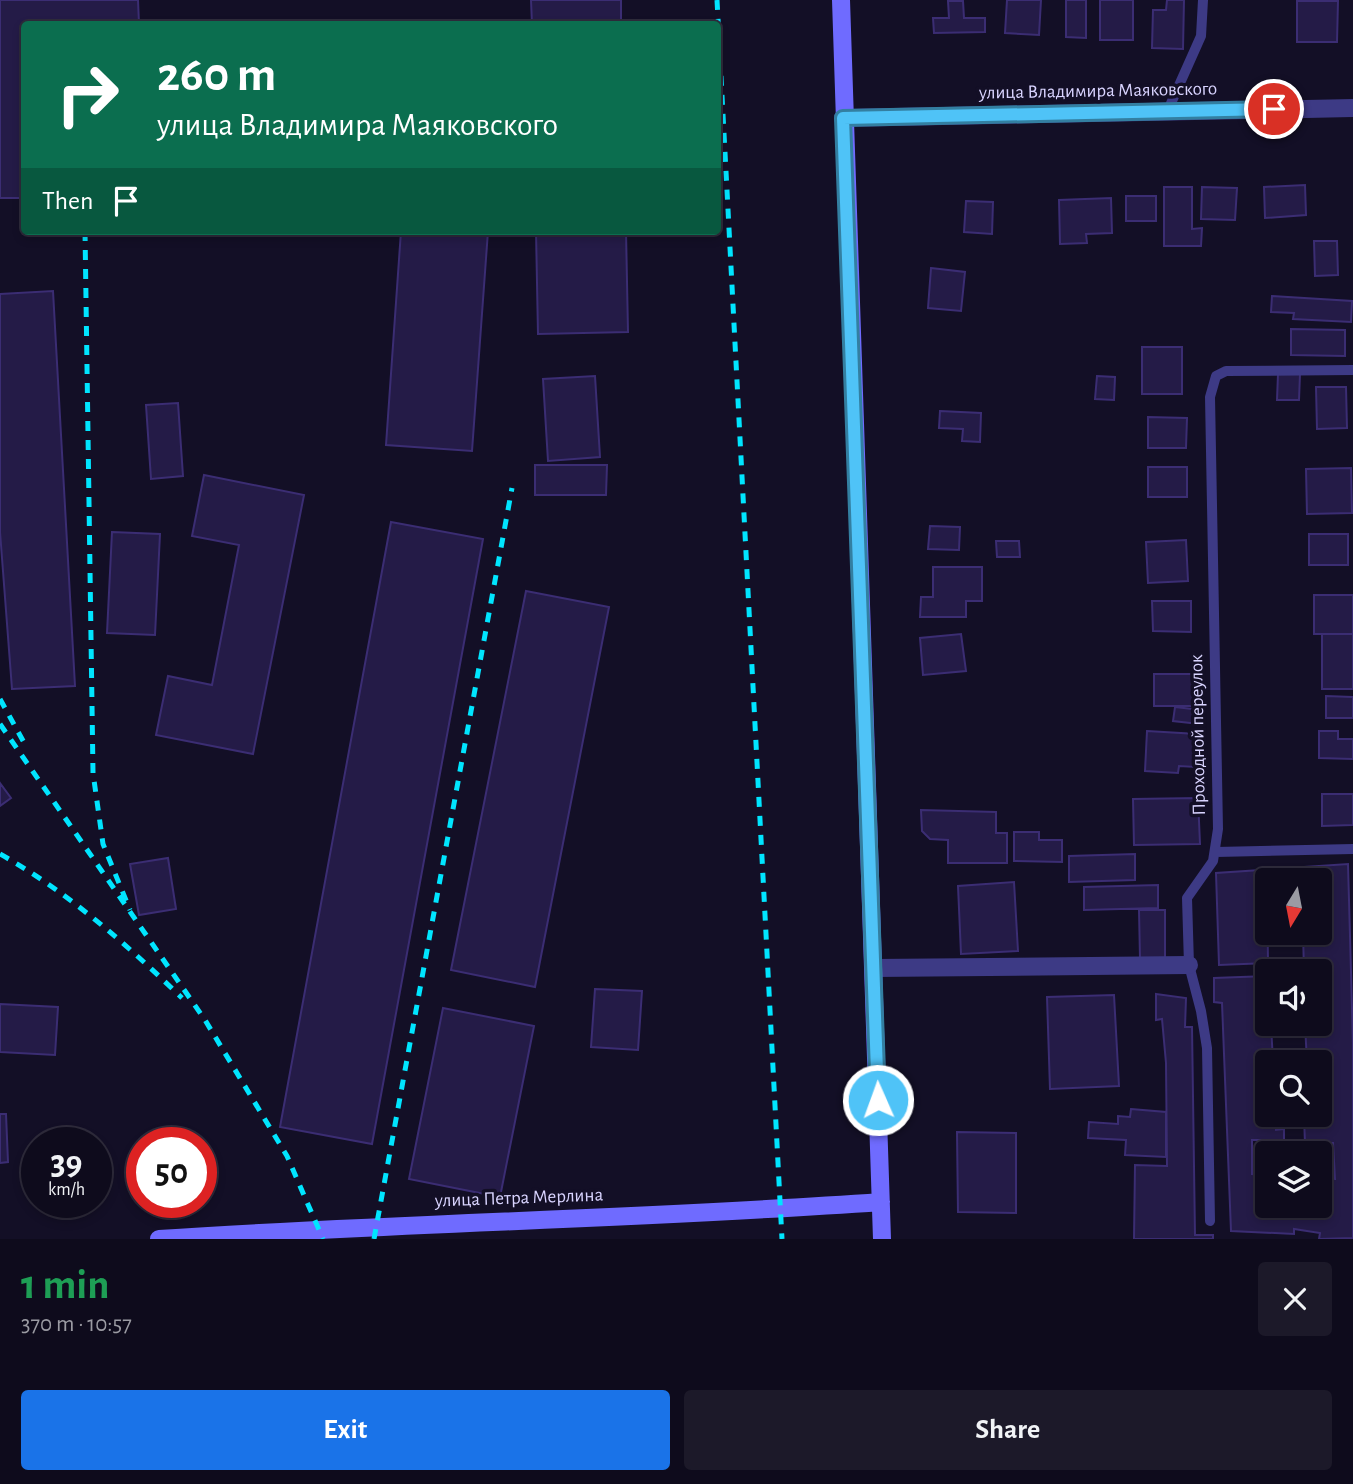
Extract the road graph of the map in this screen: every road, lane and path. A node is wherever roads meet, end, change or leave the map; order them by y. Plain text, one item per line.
1 (841, 0) edge
2 (1203, 0) edge
3 (1353, 108) edge
4 (1168, 110) junction
5 (843, 118) junction
6 (1353, 370) edge
7 (1353, 849) edge
8 (1216, 852) junction
9 (1189, 965) junction
10 (874, 968) junction
11 (881, 1202) junction
12 (1210, 1221) dead end
13 (159, 1239) edge
14 (882, 1239) edge

1 - 5 main road
2 - 4 lane
3 - 4 street, улица Владимира Маяковского
4 - 5 street, улица Владимира Маяковского
5 - 10 main road
6 - 8 lane, Проходной переулок
7 - 8 lane
8 - 9 lane
9 - 10 street
9 - 12 lane
10 - 11 main road
11 - 13 main road, улица Петра Мерлина
11 - 14 main road

